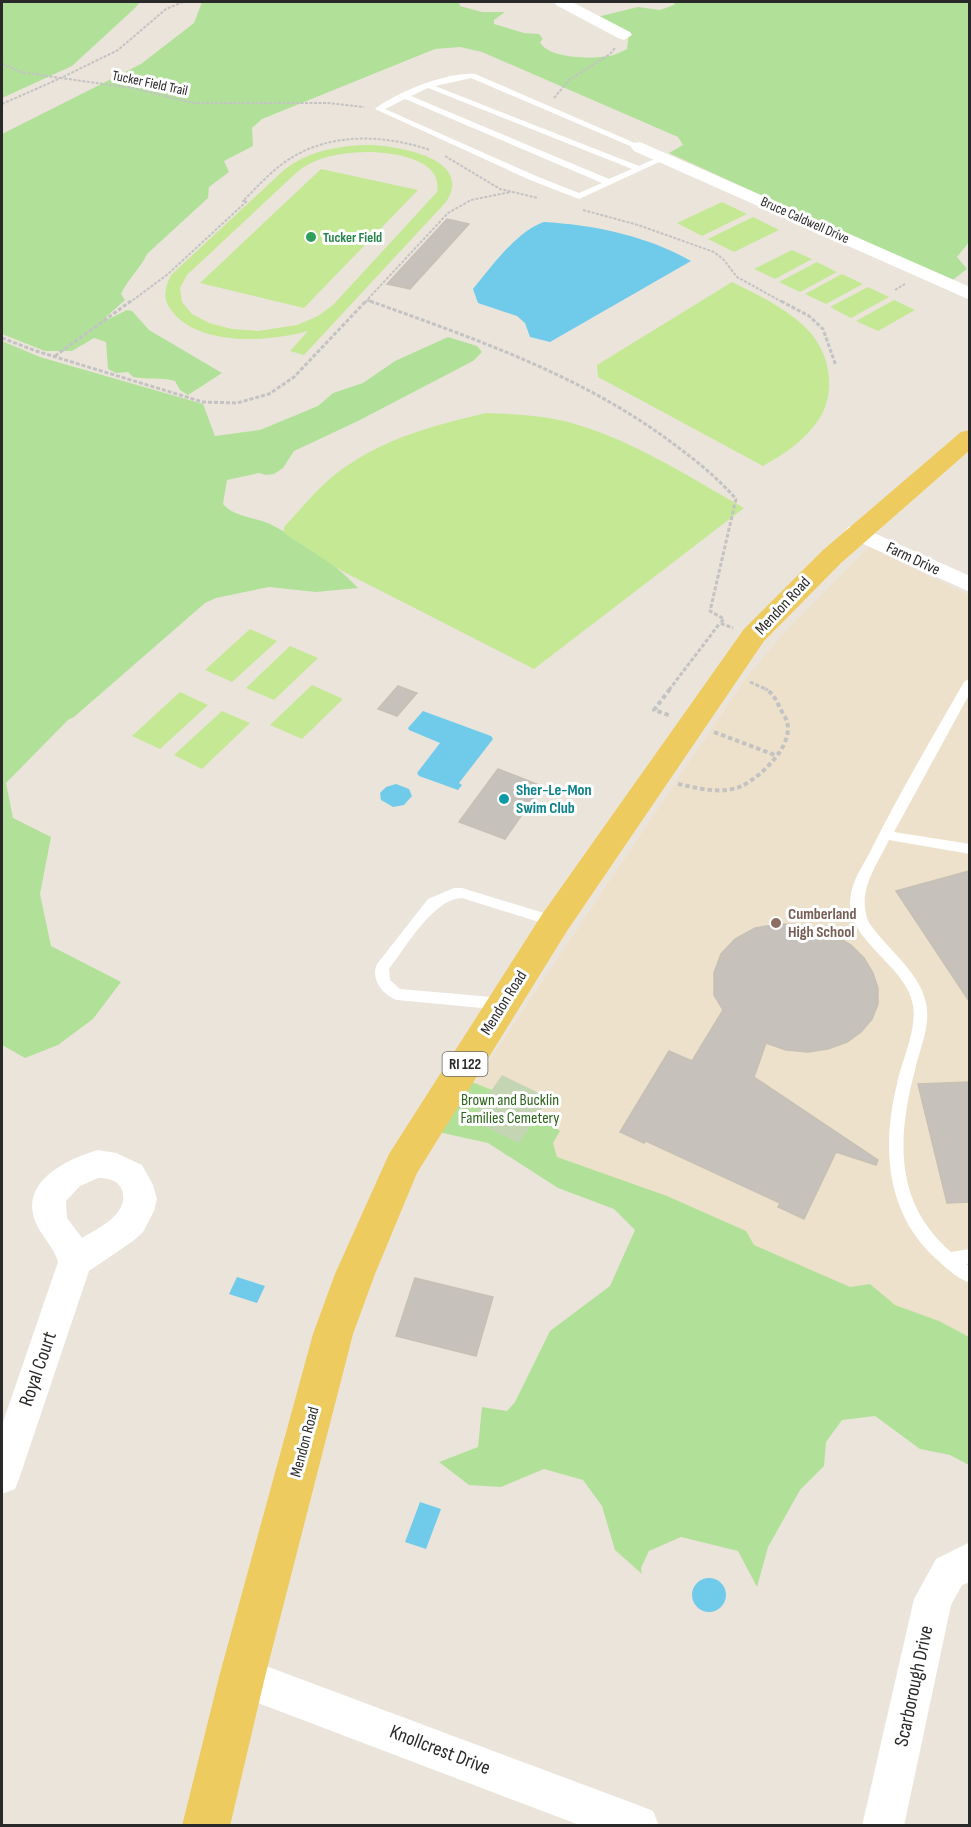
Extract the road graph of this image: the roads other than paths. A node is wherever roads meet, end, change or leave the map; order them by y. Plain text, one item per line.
1 (561, 2) edge
2 (624, 35) road end
3 (427, 85) junction
4 (405, 96) junction
5 (640, 147) joint
6 (664, 158) junction
7 (638, 169) junction
8 (608, 182) junction
9 (969, 294) edge
10 (969, 438) edge
11 (856, 532) junction
12 (969, 585) edge
13 (969, 682) edge
14 (885, 835) junction
15 (969, 849) edge
16 (555, 922) junction
17 (503, 1004) junction
18 (969, 1256) edge
19 (947, 1260) junction
20 (75, 1262) dead end
21 (969, 1276) edge
22 (2, 1476) edge
23 (969, 1561) edge
24 (242, 1677) junction
25 (206, 1826) edge
26 (638, 1826) edge
27 (883, 1826) edge

1 - 2 street
3 - 4 lane
3 - 5 lane
3 - 7 lane
4 - 8 lane
4 - 8 lane
5 - 6 street, Bruce Caldwell Drive
6 - 7 lane
6 - 9 street, Bruce Caldwell Drive
7 - 8 lane
10 - 11 main road, Mendon Road / RI 122
11 - 12 street, Farm Drive
11 - 16 main road, Mendon Road / RI 122
13 - 14 lane
14 - 15 lane
14 - 19 lane
16 - 17 main road, Mendon Road / RI 122
16 - 17 lane
17 - 24 main road, Mendon Road / RI 122
18 - 19 lane
19 - 21 lane
20 - 22 street, Royal Court
23 - 27 street, Scarborough Drive
24 - 25 main road, Mendon Road / RI 122
24 - 26 street, Knollcrest Drive

